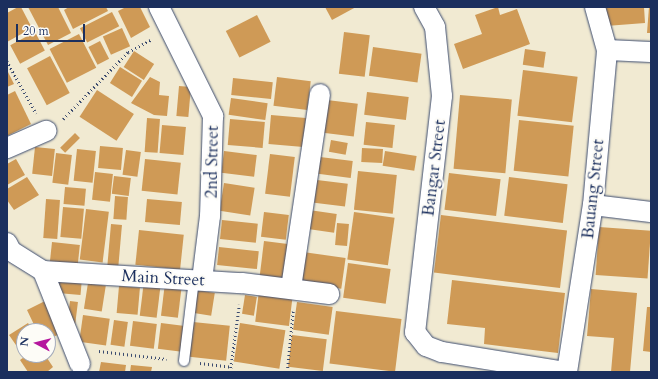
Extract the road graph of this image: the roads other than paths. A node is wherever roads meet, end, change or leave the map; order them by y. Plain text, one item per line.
1 (159, 7) edge
2 (424, 7) edge
3 (595, 7) edge
4 (607, 50) junction
5 (651, 52) edge
6 (320, 94) dead end
7 (46, 131) road end
8 (7, 148) edge
9 (592, 205) junction
10 (651, 212) edge
11 (7, 243) edge
12 (43, 271) junction
13 (198, 280) junction
14 (294, 289) junction
15 (329, 294) dead end
16 (77, 356) road end
17 (184, 361) road end
18 (566, 372) edge

1 - 13 street, 2nd Street
2 - 18 street, Bangar Street
3 - 4 street, Bauang Street
4 - 5 street
4 - 9 street, Bauang Street
6 - 14 street
7 - 8 street
9 - 10 street
9 - 18 street, Bauang Street
11 - 12 street, Main Street
12 - 13 street, Main Street
12 - 16 street
13 - 14 street, Main Street
13 - 17 lane
14 - 15 street, Main Street

